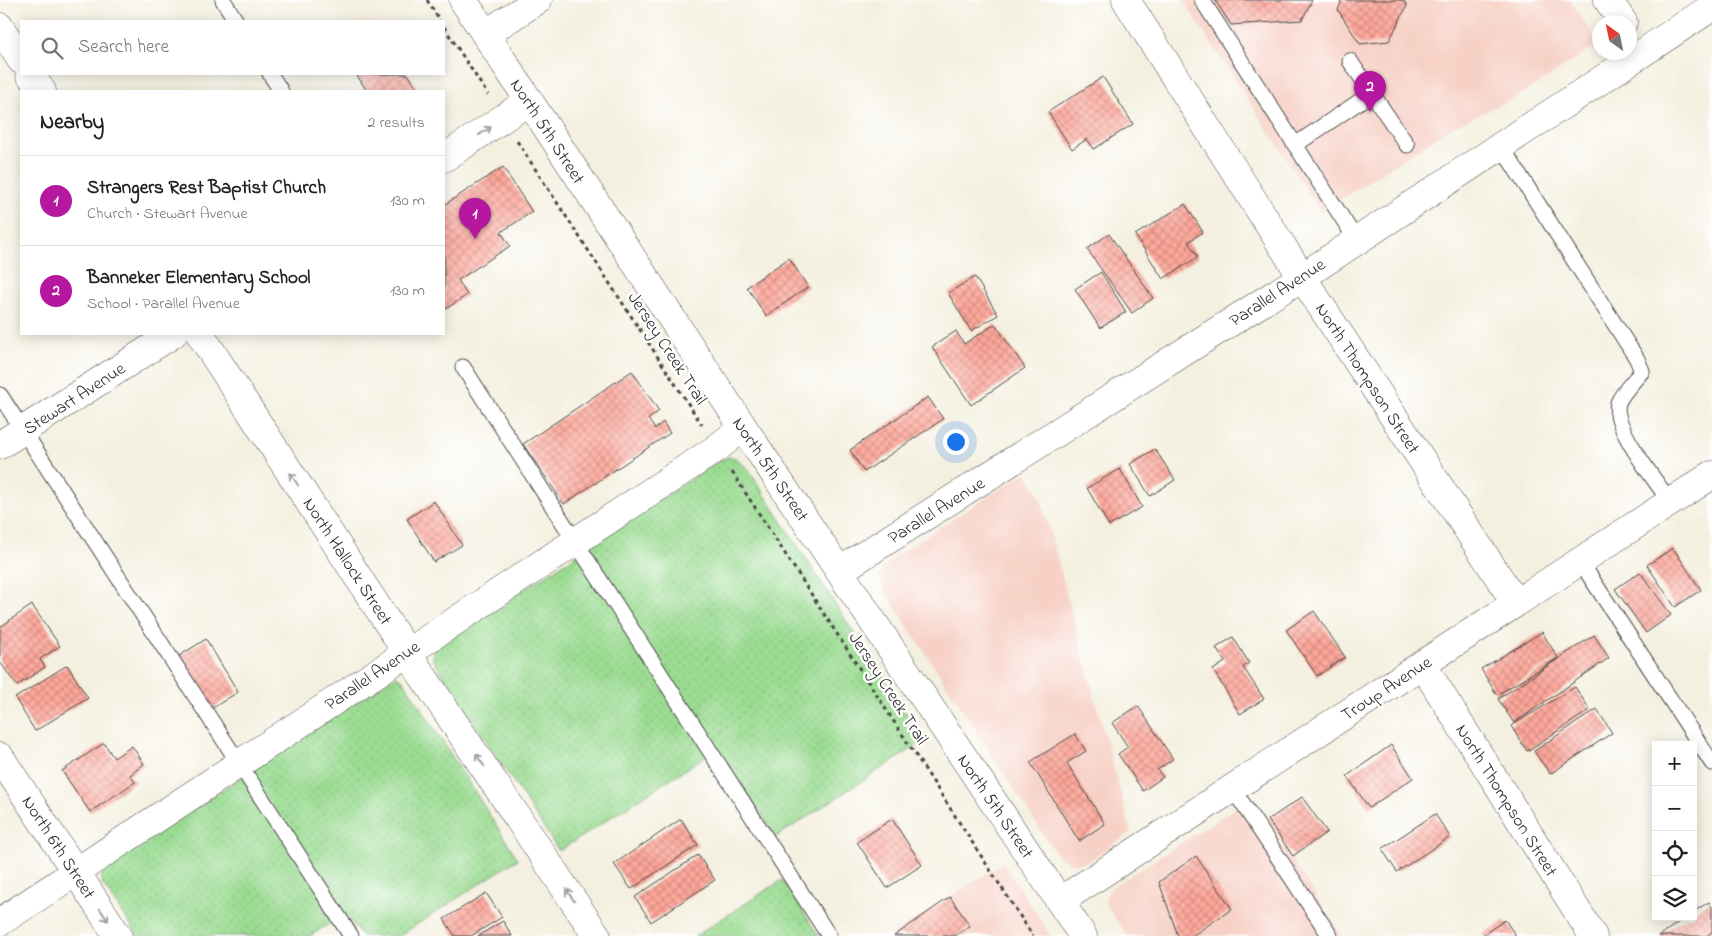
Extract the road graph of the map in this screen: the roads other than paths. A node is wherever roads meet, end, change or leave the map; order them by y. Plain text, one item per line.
1 (223, 0) edge
2 (463, 0) edge
3 (538, 0) edge
4 (1126, 0) edge
5 (1202, 0) edge
6 (1608, 0) edge
7 (1712, 7) edge
8 (1618, 15) edge
9 (235, 20) edge
10 (0, 27) edge
11 (484, 34) junction
12 (1637, 42) edge
13 (20, 58) edge
14 (1613, 60) edge
15 (1350, 61) dead end
16 (31, 75) edge
17 (271, 75) edge
18 (41, 90) edge
19 (280, 90) edge
20 (1372, 93) junction
21 (529, 101) junction
22 (1295, 145) junction
23 (1407, 145) dead end
24 (1501, 146) junction
25 (445, 157) edge
26 (1357, 240) junction
27 (1302, 277) junction
28 (171, 335) edge
29 (201, 335) edge
30 (463, 367) dead end
31 (0, 395) edge
32 (743, 427) junction
33 (23, 430) junction
34 (0, 445) edge
35 (1712, 475) edge
36 (1670, 502) junction
37 (575, 541) junction
38 (1580, 561) junction
39 (839, 571) junction
40 (1515, 602) junction
41 (406, 651) junction
42 (1422, 664) junction
43 (0, 758) edge
44 (1712, 763) edge
45 (239, 764) junction
46 (1233, 788) junction
47 (76, 873) junction
48 (1060, 901) junction
49 (0, 922) edge
50 (118, 936) edge
51 (351, 936) edge
52 (597, 936) edge
53 (829, 936) edge
54 (1083, 936) edge
55 (1330, 936) edge
56 (1592, 936) edge

1 - 9 lane
2 - 11 street, North 5th Street
3 - 11 street
4 - 27 street, North Thompson Street
5 - 22 lane
6 - 8 street
7 - 12 street, Parallel Avenue
10 - 13 street
11 - 21 street, North 5th Street
14 - 24 street, Parallel Avenue
15 - 20 lane
16 - 18 street
17 - 19 lane
20 - 22 lane
20 - 23 lane
25 -> 21 street
21 - 32 street, North 5th Street
22 - 26 lane
24 - 26 street, Parallel Avenue
24 - 36 lane
26 - 27 street, Parallel Avenue
27 - 39 street, Parallel Avenue
27 - 40 street, North Thompson Street
28 - 33 street, Stewart Avenue
41 -> 29 street, North Hallock Street
30 - 37 lane
31 - 33 lane
32 - 37 street, Parallel Avenue
32 - 39 street, North 5th Street
33 - 34 street, Stewart Avenue
33 - 45 lane
35 - 36 street, Troup Avenue
36 - 38 street, Troup Avenue
37 - 41 street, Parallel Avenue
37 - 53 lane
38 - 40 street, Troup Avenue
38 - 44 lane
39 - 48 street, North 5th Street
40 - 42 street, Troup Avenue
41 - 45 street, Parallel Avenue
52 -> 41 street, North Hallock Street
42 - 46 street, Troup Avenue
42 - 56 street, North Thompson Street
43 - 47 street, North 6th Street
45 - 47 street, Parallel Avenue
45 - 51 lane
46 - 48 street, Troup Avenue
46 - 55 lane
47 - 49 street, Parallel Avenue
47 -> 50 street, North 6th Street
48 - 54 street, North 5th Street

